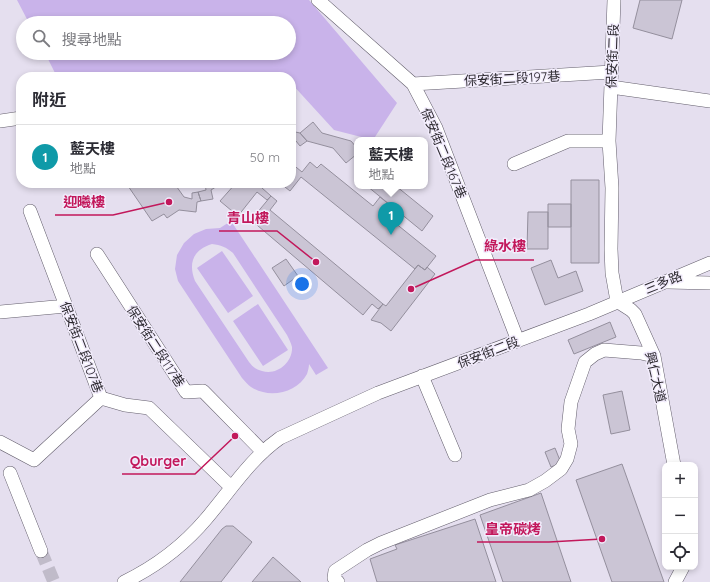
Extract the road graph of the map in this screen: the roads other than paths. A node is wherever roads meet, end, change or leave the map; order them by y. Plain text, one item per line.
1 (318, 0) edge
2 (614, 0) edge
3 (611, 72) junction
4 (413, 84) junction
5 (611, 87) junction
6 (710, 100) edge
7 (16, 119) edge
8 (0, 121) edge
9 (609, 141) junction
10 (514, 164) dead end
11 (30, 211) dead end
12 (97, 254) dead end
13 (710, 263) edge
14 (663, 282) junction
15 (710, 283) edge
16 (617, 301) junction
17 (66, 306) junction
18 (0, 312) edge
19 (518, 341) junction
20 (654, 356) junction
21 (422, 376) junction
22 (102, 398) junction
23 (0, 442) edge
24 (263, 452) junction
25 (455, 455) dead end
26 (673, 462) edge
27 (9, 474) edge
28 (231, 487) junction
29 (41, 551) tunnel mouth
30 (681, 570) edge
31 (124, 582) edge
32 (338, 582) edge
33 (675, 582) edge

1 - 4 street, 保安街二段167巷
2 - 3 street, 保安街二段
3 - 4 street, 保安街二段197巷
3 - 5 street, 保安街二段
4 - 19 street, 保安街二段167巷
5 - 6 street
5 - 9 street, 保安街二段
7 - 8 street
9 - 10 street
9 - 16 street, 保安街二段
11 - 17 street, 保安街二段107巷
12 - 24 street, 保安街二段117巷
13 - 14 street, 三多路
14 - 15 street
14 - 16 street, 三多路
16 - 19 street, 保安街二段
16 - 20 street, 興仁大道
17 - 18 street
17 - 22 street, 保安街二段107巷
19 - 21 street, 保安街二段
20 - 26 street, 興仁大道
20 - 32 street
21 - 24 street, 保安街二段
21 - 25 street
22 - 23 street
22 - 28 street, 保安街二段107巷
24 - 28 street, 保安街二段
27 - 29 street
28 - 31 street, 保安街二段
30 - 33 street

